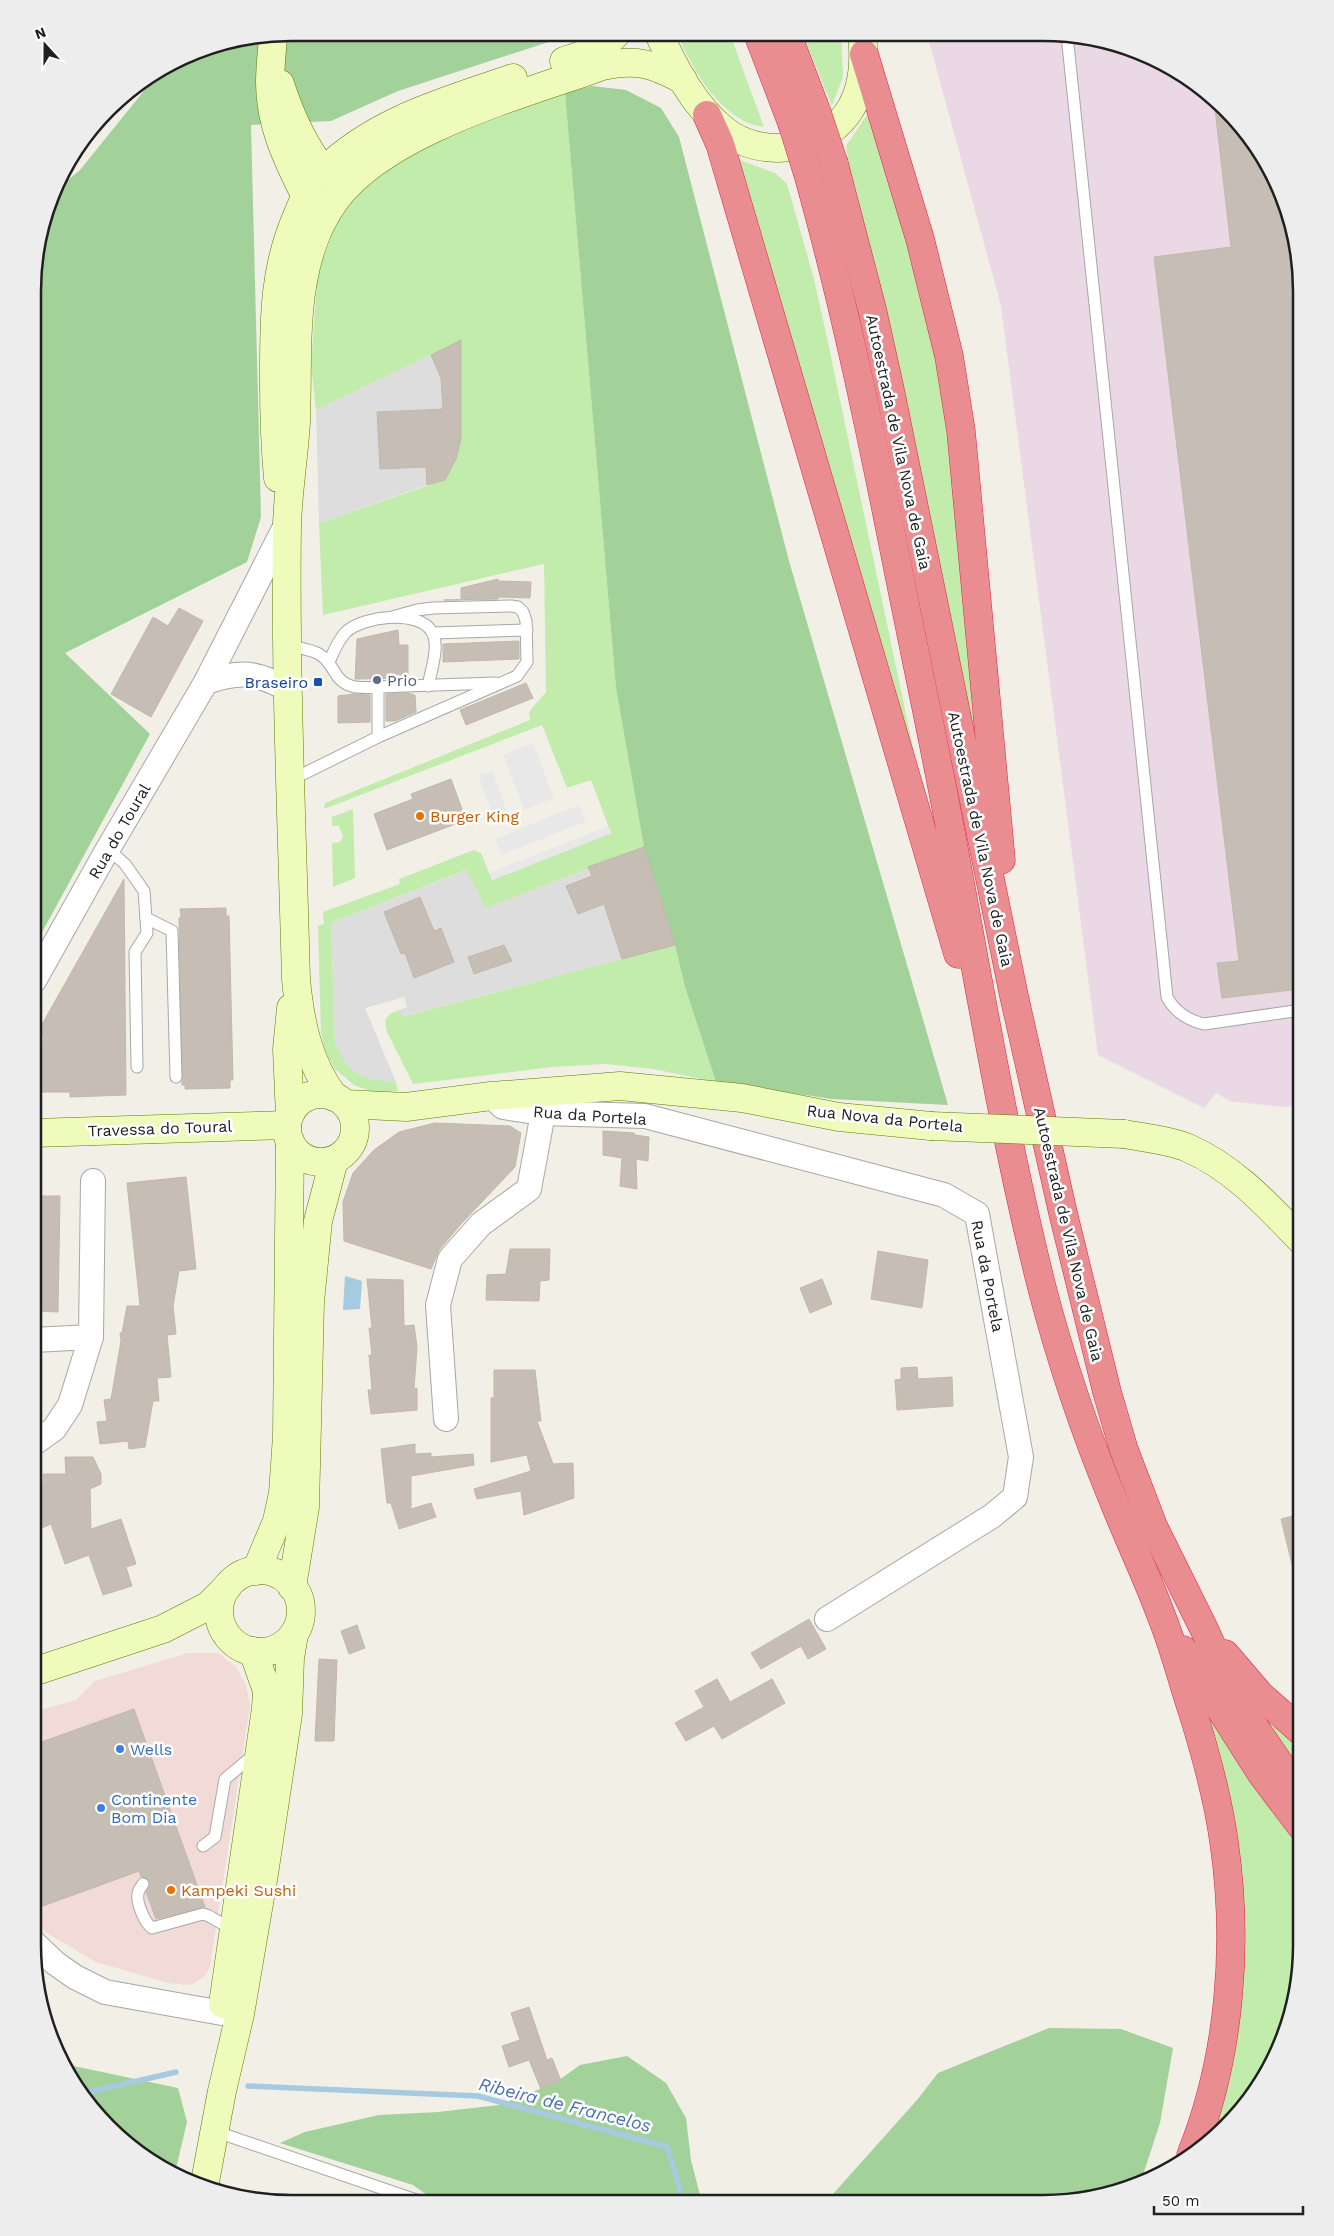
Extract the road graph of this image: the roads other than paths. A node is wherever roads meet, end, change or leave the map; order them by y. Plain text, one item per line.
1 (609, 41) edge
2 (663, 41) edge
3 (761, 41) edge
4 (790, 41) edge
5 (272, 42) edge
6 (1069, 43) edge
7 (863, 44) edge
8 (683, 80) junction
9 (707, 114) junction
10 (320, 187) junction
11 (287, 523) junction
12 (392, 617) junction
13 (527, 630) junction
14 (433, 633) junction
15 (288, 646) junction
16 (329, 662) junction
17 (206, 682) junction
18 (502, 683) junction
19 (428, 686) junction
20 (378, 687) junction
21 (289, 690) junction
22 (378, 737) junction
23 (291, 780) junction
24 (108, 849) junction
25 (146, 918) junction
26 (41, 969) edge
27 (296, 979) junction
28 (1014, 996) junction
29 (1293, 1011) edge
30 (137, 1067) dead end
31 (176, 1077) dead end
32 (999, 1094) junction
33 (491, 1096) junction
34 (340, 1101) junction
35 (406, 1107) junction
36 (543, 1113) junction
37 (289, 1127) junction
38 (41, 1135) edge
39 (344, 1150) junction
40 (93, 1181) dead end
41 (1293, 1232) edge
42 (91, 1337) junction
43 (41, 1340) edge
44 (446, 1419) dead end
45 (41, 1438) edge
46 (256, 1571) junction
47 (228, 1586) junction
48 (292, 1586) junction
49 (826, 1619) dead end
50 (1163, 1619) junction
51 (163, 1628) junction
52 (294, 1634) junction
53 (1206, 1634) junction
54 (227, 1635) junction
55 (253, 1652) junction
56 (41, 1669) edge
57 (1293, 1724) edge
58 (260, 1750) junction
59 (1293, 1783) edge
60 (1293, 1815) edge
61 (203, 1846) dead end
62 (143, 1884) dead end
63 (234, 1931) junction
64 (41, 1951) edge
65 (222, 2013) junction
66 (222, 2091) junction
67 (214, 2131) junction
68 (1196, 2142) edge
69 (205, 2179) edge
70 (401, 2195) edge

1 - 10 main road
2 - 8 main road
3 - 32 highway, Autoestrada de Vila Nova de Gaia, bridge
4 - 28 highway, Autoestrada de Vila Nova de Gaia, bridge
5 - 10 main road
6 - 29 lane
7 - 9 main road
7 - 28 highway
8 - 9 main road
8 - 10 main road
9 - 32 highway
10 - 11 main road
10 - 11 main road
11 - 15 main road
11 - 17 street, Rua do Toural
12 - 13 lane
12 - 14 lane
12 - 16 lane
13 - 14 lane
13 - 18 lane
14 - 19 lane
15 - 16 lane
15 - 21 main road
16 - 20 lane
17 - 21 street
17 - 24 street, Rua do Toural
18 - 19 lane
18 - 22 lane
19 - 20 lane
20 - 22 lane
21 - 23 main road
22 - 23 lane
23 - 27 main road
24 - 25 lane
24 - 26 street, Rua do Toural
25 - 30 lane
25 - 31 lane
27 - 34 main road
27 - 37 main road
28 - 53 highway, Autoestrada de Vila Nova de Gaia
32 - 50 highway, Autoestrada de Vila Nova de Gaia
33 - 35 main road, Rua Nova da Portela
33 - 36 street, Rua da Portela
33 - 41 main road, Rua Nova da Portela, bridge
34 - 35 main road, Rua Nova da Portela
34 - 37 main road
34 - 39 main road
35 - 39 main road, Rua Nova da Portela
36 - 44 street
36 - 49 street, Rua da Portela
37 - 38 main road, Travessa do Toural
37 - 39 main road
37 - 46 main road
39 - 48 main road
40 - 42 street
42 - 43 street
42 - 45 street
46 - 47 main road
46 - 48 main road
47 - 51 main road
47 - 54 main road
48 - 52 main road
50 - 60 highway
50 - 68 highway
51 - 54 main road
51 - 56 main road
52 - 55 main road
52 - 66 main road
53 - 57 highway
53 - 59 highway
54 - 55 main road
55 - 58 main road
58 - 61 lane
58 - 63 main road
62 - 63 lane
63 - 65 main road
64 - 65 street
65 - 66 main road
66 - 67 main road
67 - 69 main road
67 - 70 lane

